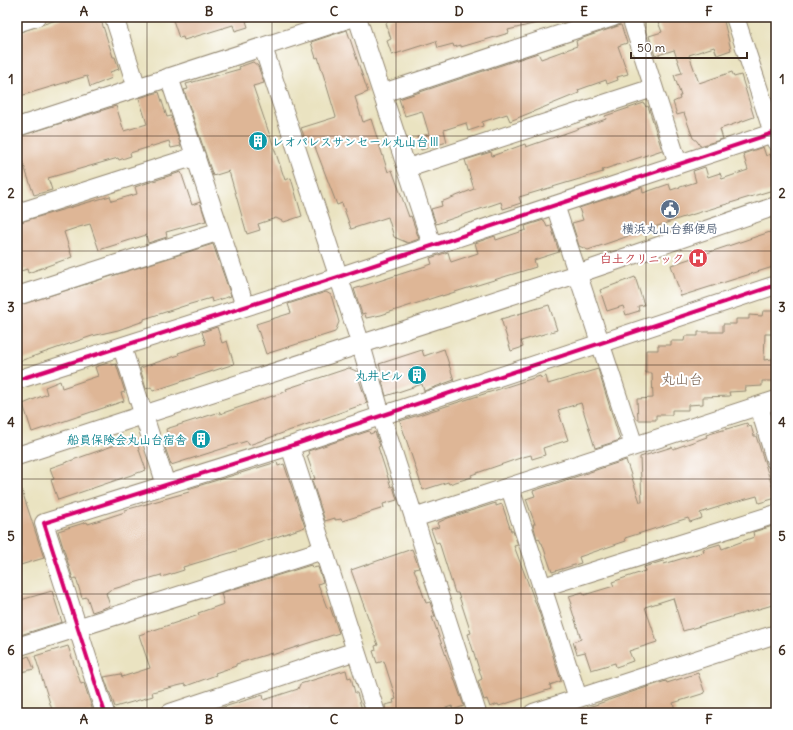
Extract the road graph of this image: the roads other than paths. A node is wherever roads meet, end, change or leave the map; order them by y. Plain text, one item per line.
1 (36, 17) edge
2 (114, 17) edge
3 (356, 17) edge
4 (613, 17) edge
5 (631, 17) edge
6 (735, 17) edge
7 (17, 23) edge
8 (263, 47) junction
9 (169, 77) junction
10 (138, 88) junction
11 (654, 88) junction
12 (383, 93) junction
13 (17, 127) edge
14 (775, 136) edge
15 (196, 156) junction
16 (678, 164) junction
17 (408, 168) junction
18 (555, 204) junction
19 (776, 206) edge
20 (17, 213) edge
21 (220, 231) junction
22 (432, 245) junction
23 (577, 274) junction
24 (338, 277) junction
25 (776, 285) edge
26 (17, 296) edge
27 (245, 306) junction
28 (600, 344) junction
29 (361, 345) junction
30 (122, 347) junction
31 (17, 380) edge
32 (776, 400) edge
33 (759, 406) junction
34 (381, 415) junction
35 (144, 416) junction
36 (290, 446) junction
37 (634, 446) junction
38 (17, 456) edge
39 (776, 462) edge
40 (166, 485) junction
41 (510, 488) junction
42 (776, 514) edge
43 (414, 518) junction
44 (323, 550) junction
45 (543, 587) junction
46 (77, 628) junction
47 (776, 634) edge
48 (17, 647) edge
49 (356, 651) junction
50 (578, 698) junction
51 (105, 713) edge
52 (170, 713) edge
53 (376, 713) edge
54 (477, 713) edge
55 (533, 713) edge

1 - 7 street
2 - 10 street
3 - 8 street
3 - 12 street
4 - 12 street
5 - 11 street
6 - 14 street
8 - 9 street
8 - 24 street
9 - 10 street
9 - 15 street
10 - 13 street
11 - 16 street
11 - 17 street
12 - 17 street
14 - 16 street
15 - 20 street
15 - 21 street
16 - 18 street
17 - 22 street
18 - 22 street
18 - 23 street
19 - 23 street
21 - 26 street
21 - 27 street
22 - 24 street
23 - 28 street
23 - 29 street
24 - 27 street
24 - 29 street
25 - 28 street
27 - 30 street
28 - 34 street
28 - 37 street
29 - 34 street
29 - 35 street
30 - 31 street
30 - 35 street
32 - 33 street
33 - 37 street
33 - 39 street
34 - 36 street
34 - 43 street
35 - 38 street
35 - 40 street
36 - 40 street
36 - 44 street
37 - 41 street
40 - 46 street
41 - 43 street
41 - 45 street
42 - 45 street
43 - 54 street
44 - 46 street
44 - 49 street
45 - 50 street
46 - 48 street
46 - 51 street
47 - 50 street
49 - 52 street
49 - 53 street
50 - 55 street

